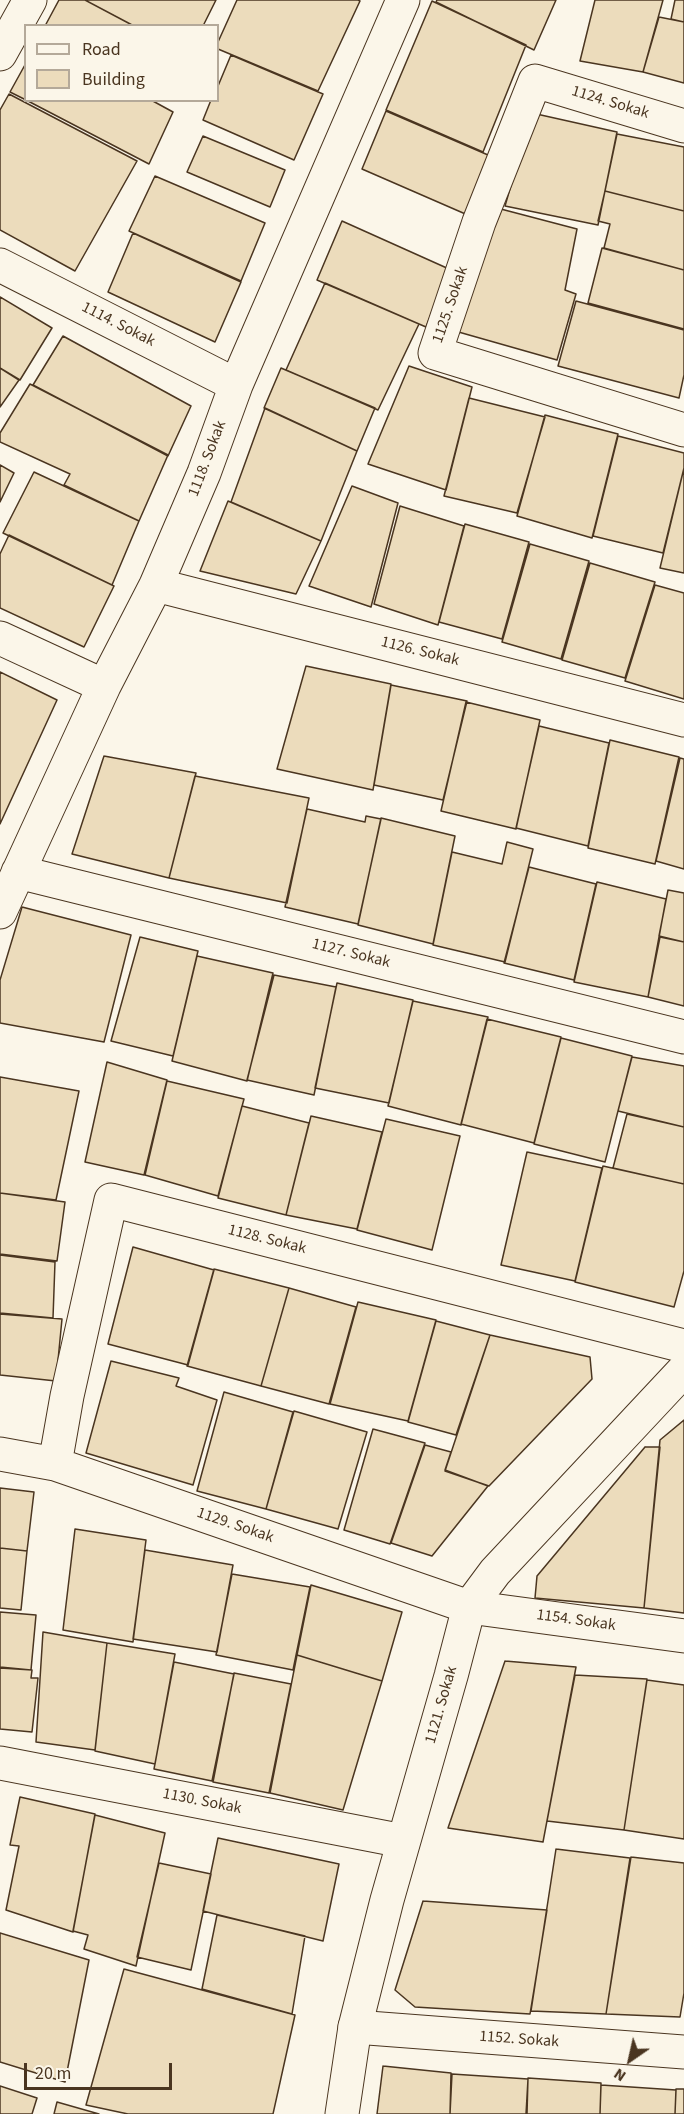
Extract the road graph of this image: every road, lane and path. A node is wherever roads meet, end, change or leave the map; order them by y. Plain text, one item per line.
1 (30, 0) edge
2 (403, 0) edge
3 (0, 54) edge
4 (535, 81) joint
5 (684, 126) edge
6 (0, 265) edge
7 (236, 385) junction
8 (684, 430) edge
9 (156, 585) junction
10 (0, 638) edge
11 (104, 686) junction
12 (684, 720) edge
13 (18, 872) junction
14 (0, 912) edge
15 (684, 1037) edge
16 (684, 1346) edge
17 (684, 1370) edge
18 (0, 1454) edge
19 (56, 1464) junction
20 (469, 1607) junction
21 (684, 1636) edge
22 (0, 1763) edge
23 (403, 1841) junction
24 (355, 2027) junction
25 (684, 2052) edge
26 (342, 2114) edge

1 - 3 street
2 - 7 street, 1118. Sokak
4 - 5 street, 1124. Sokak
4 - 8 street, 1125. Sokak
6 - 7 street, 1114. Sokak
7 - 9 street, 1118. Sokak
9 - 11 street, 1118. Sokak
9 - 12 street, 1126. Sokak
10 - 11 street
11 - 13 street, 1118. Sokak
13 - 14 street, 1118. Sokak
13 - 15 street, 1127. Sokak
16 - 19 street, 1128. Sokak
17 - 20 street, 1121. Sokak
18 - 19 street, 1129. Sokak
19 - 20 street, 1129. Sokak
20 - 21 street, 1154. Sokak
20 - 23 street, 1121. Sokak
22 - 23 street, 1130. Sokak
23 - 24 street, 1121. Sokak
24 - 25 street, 1152. Sokak
24 - 26 street, 1121. Sokak

